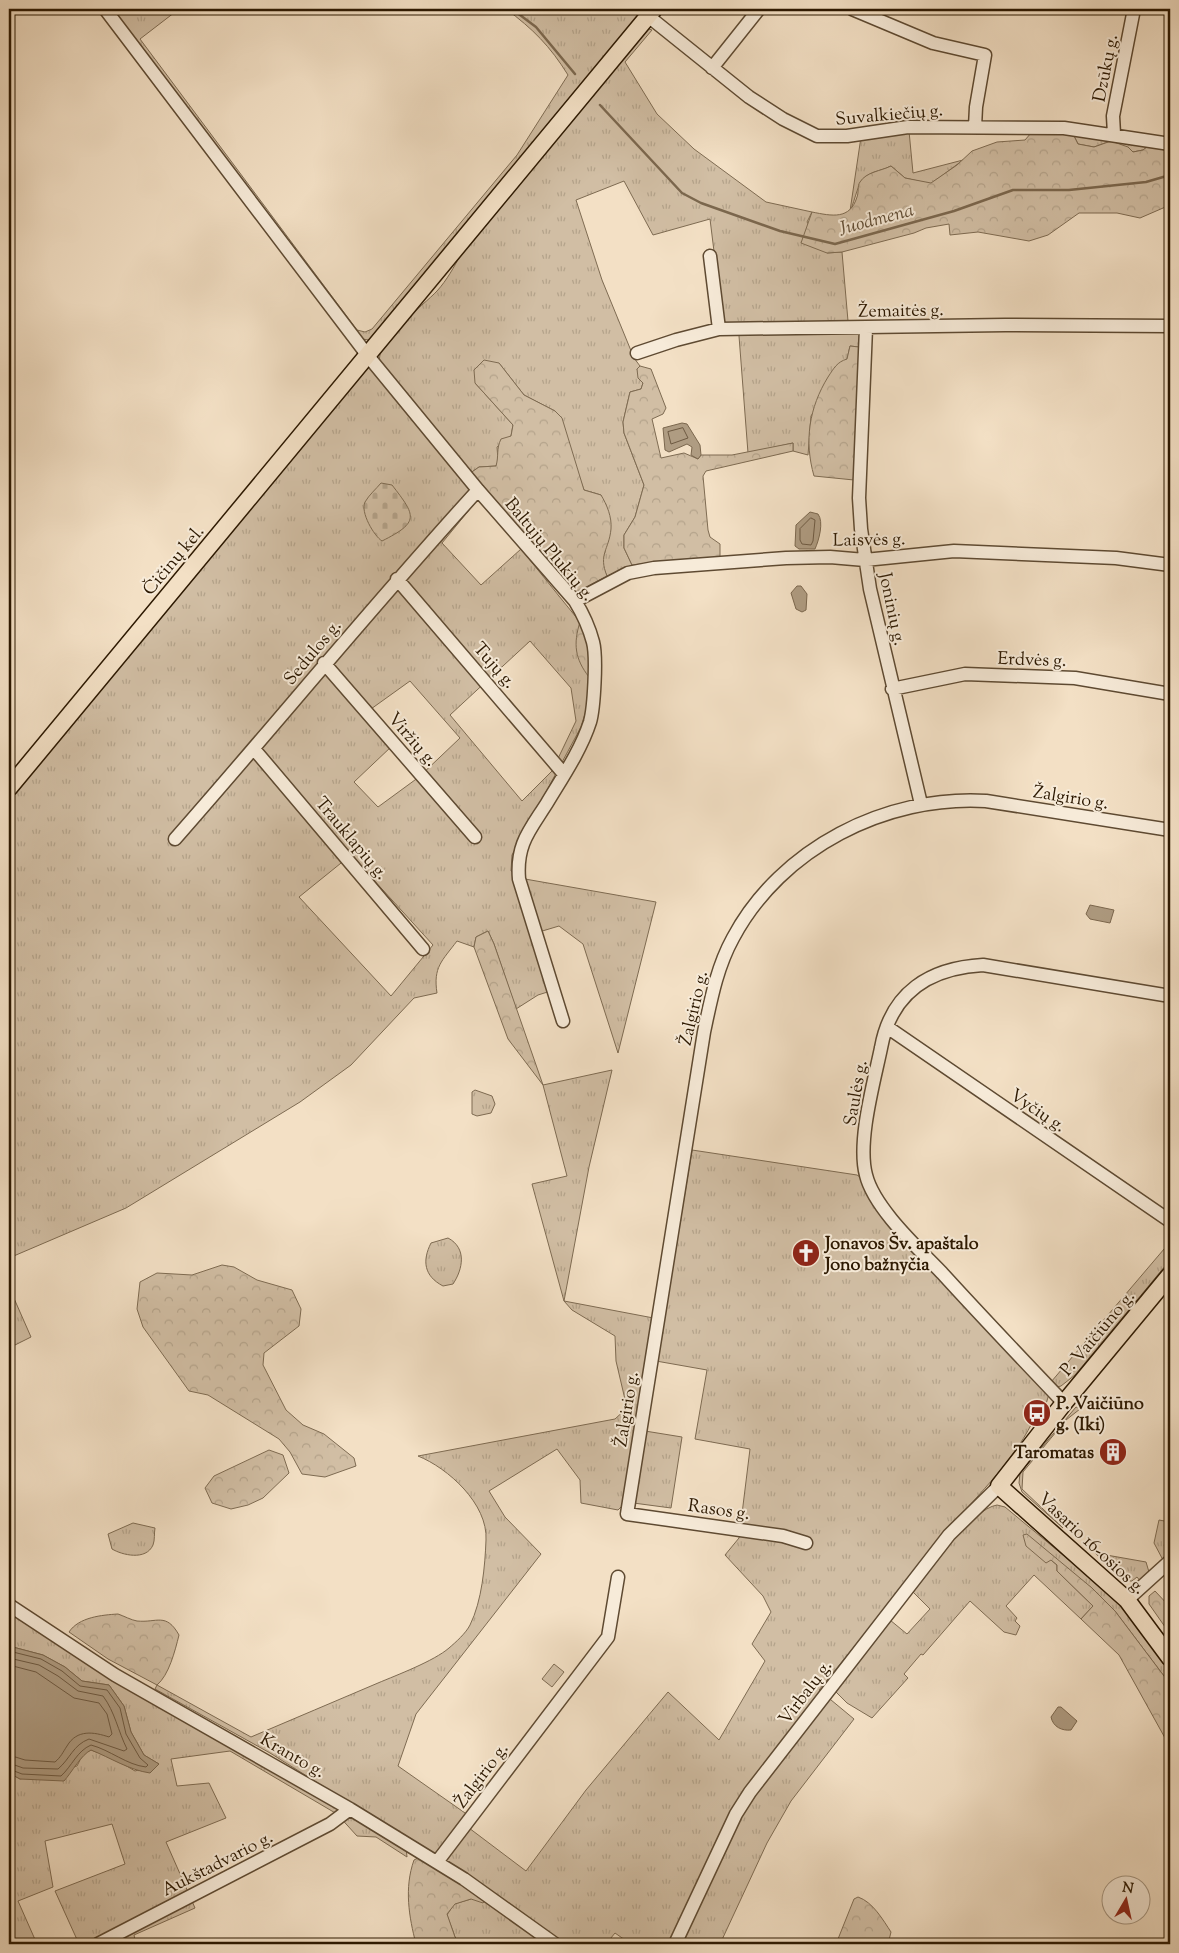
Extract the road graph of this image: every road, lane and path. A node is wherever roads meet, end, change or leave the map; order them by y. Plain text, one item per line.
1 (105, 9) edge
2 (759, 9) edge
3 (852, 9) edge
4 (1134, 9) edge
5 (651, 12) edge
6 (712, 68) junction
7 (975, 127) junction
8 (1114, 134) junction
9 (1170, 144) edge
10 (710, 256) dead end
11 (1170, 326) edge
12 (866, 328) junction
13 (719, 329) junction
14 (637, 353) dead end
15 (368, 356) junction
16 (478, 490) junction
17 (865, 560) junction
18 (1170, 565) edge
19 (397, 579) junction
20 (575, 601) junction
21 (324, 663) junction
22 (892, 689) junction
23 (1170, 694) edge
24 (254, 749) junction
25 (564, 774) junction
26 (9, 788) edge
27 (920, 804) junction
28 (1170, 830) edge
29 (475, 837) dead end
30 (175, 839) dead end
31 (422, 949) dead end
32 (1170, 996) edge
33 (564, 1021) dead end
34 (887, 1027) junction
35 (1170, 1221) edge
36 (1170, 1276) edge
37 (1064, 1404) junction
38 (999, 1486) junction
39 (627, 1514) joint
40 (806, 1542) dead end
41 (1170, 1561) edge
42 (618, 1578) dead end
43 (1128, 1600) junction
44 (9, 1605) edge
45 (1170, 1658) edge
46 (350, 1809) junction
47 (437, 1862) junction
48 (98, 1944) edge
49 (555, 1944) edge
50 (675, 1944) edge

1 - 15 street, Baltųjų Plukių g.
2 - 6 street
3 - 7 street
4 - 8 street, Dzūkų g.
5 - 6 street, Suvalkiečių g.
5 - 15 main road, Čičinų kel.
6 - 7 street, Suvalkiečių g.
7 - 8 street, Suvalkiečių g.
8 - 9 street, Suvalkiečių g.
10 - 13 street
11 - 12 street, Žemaitės g.
12 - 13 street, Žemaitės g.
12 - 17 street, Joninių g.
13 - 14 street, Žemaitės g.
15 - 16 street, Baltųjų Plukių g.
15 - 26 main road, Čičinų kel.
16 - 19 street, Sedulos g.
16 - 20 street, Baltųjų Plukių g.
17 - 18 street, Laisvės g.
17 - 20 street, Laisvės g.
17 - 22 street, Joninių g.
19 - 21 street, Sedulos g.
19 - 25 street, Tujų g.
20 - 25 street, Baltųjų Plukių g.
21 - 24 street, Sedulos g.
21 - 29 street, Viržių g.
22 - 23 street, Erdvės g.
22 - 27 street, Joninių g.
24 - 30 street, Sedulos g.
24 - 31 street, Trauklapių g.
25 - 33 street, Baltųjų Plukių g.
27 - 28 street, Žalgirio g.
27 - 39 street, Žalgirio g.
32 - 34 street, Saulės g.
34 - 35 street, Vyčių g.
34 - 37 street, Saulės g.
36 - 37 main road, P. Vaičiūno g.
37 - 38 main road, P. Vaičiūno g.
38 - 43 main road, Vasario 16-osios g.
38 - 50 street, Virbalų g.
39 - 40 street, Rasos g.
41 - 43 street
42 - 47 street, Žalgirio g.
43 - 45 main road, Vasario 16-osios g.
44 - 46 street, Kranto g.
46 - 47 street, Kranto g.
46 - 48 street, Aukštadvario g.
47 - 49 street, Kranto g.

